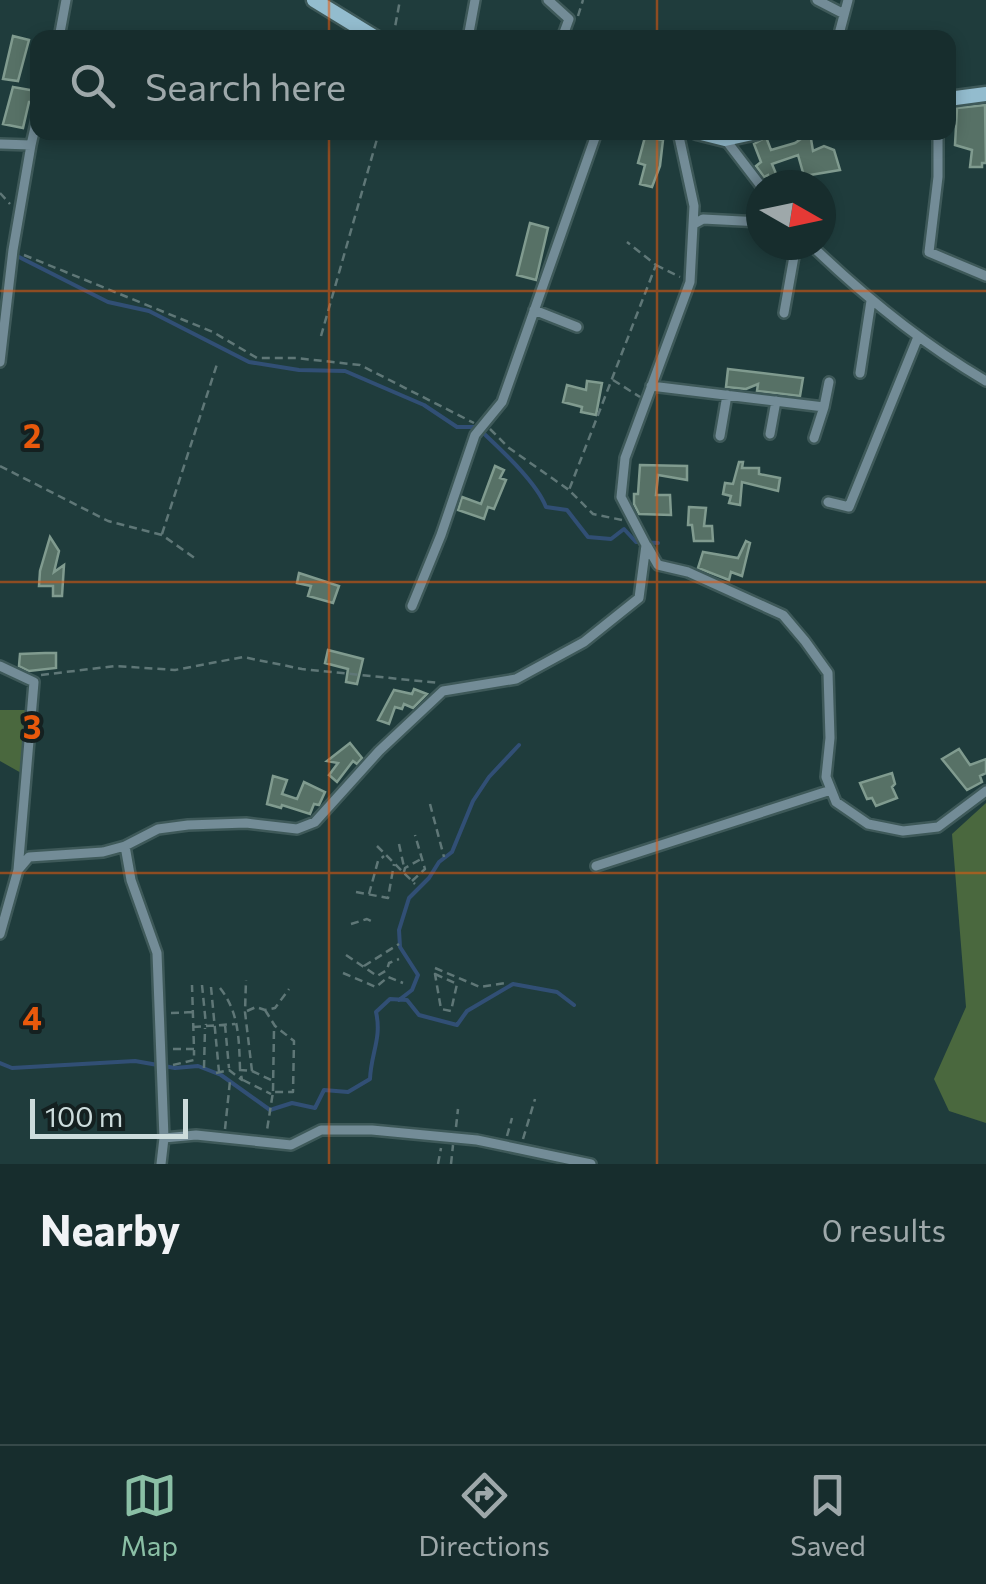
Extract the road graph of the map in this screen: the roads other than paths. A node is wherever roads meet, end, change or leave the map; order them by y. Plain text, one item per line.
1 (66, 0) edge
2 (314, 0) edge
3 (476, 0) edge
4 (548, 0) edge
5 (817, 0) edge
6 (848, 0) edge
7 (844, 14) junction
8 (60, 30) edge
9 (363, 30) edge
10 (470, 30) edge
11 (565, 30) edge
12 (840, 30) edge
13 (986, 94) edge
14 (956, 99) edge
15 (32, 140) edge
16 (594, 140) edge
17 (680, 140) edge
18 (725, 140) edge
19 (937, 140) edge
20 (0, 144) edge
21 (31, 145) junction
22 (748, 170) edge
23 (746, 221) edge
24 (694, 224) junction
25 (793, 260) edge
26 (826, 260) edge
27 (858, 270) dead end
28 (986, 276) edge
29 (845, 278) junction
30 (871, 301) junction
31 (534, 310) junction
32 (784, 313) dead end
33 (577, 327) dead end
34 (918, 337) junction
35 (0, 362) edge
36 (860, 373) dead end
37 (986, 381) edge
38 (829, 382) dead end
39 (651, 386) junction
40 (727, 395) junction
41 (776, 401) junction
42 (824, 408) junction
43 (770, 434) dead end
44 (720, 436) dead end
45 (814, 438) dead end
46 (828, 502) dead end
47 (646, 544) junction
48 (412, 606) dead end
49 (0, 666) edge
50 (831, 790) junction
51 (986, 791) edge
52 (124, 846) junction
53 (596, 866) dead end
54 (18, 870) junction
55 (0, 934) edge
56 (164, 1138) junction
57 (161, 1164) edge
58 (592, 1164) edge

1 - 8 street
2 - 9 street
3 - 10 street
4 - 11 street
5 - 7 street
6 - 7 street
7 - 12 street
13 - 14 street
15 - 21 street
16 - 31 street
17 - 24 street
18 - 22 street
19 - 28 street
20 - 21 street
21 - 35 street
23 - 24 street
24 - 39 street
25 - 32 street
26 - 29 street
27 - 29 street
29 - 30 street
30 - 34 street
30 - 36 street
31 - 33 street
31 - 48 street
34 - 37 street
34 - 46 street
38 - 42 street
39 - 40 street
39 - 47 street
40 - 41 street
40 - 44 street
41 - 42 street
41 - 43 street
42 - 45 street
47 - 50 street
47 - 52 street
49 - 54 street
50 - 51 street
50 - 53 street
52 - 54 street
52 - 56 street
54 - 55 street
56 - 57 street
56 - 58 street

